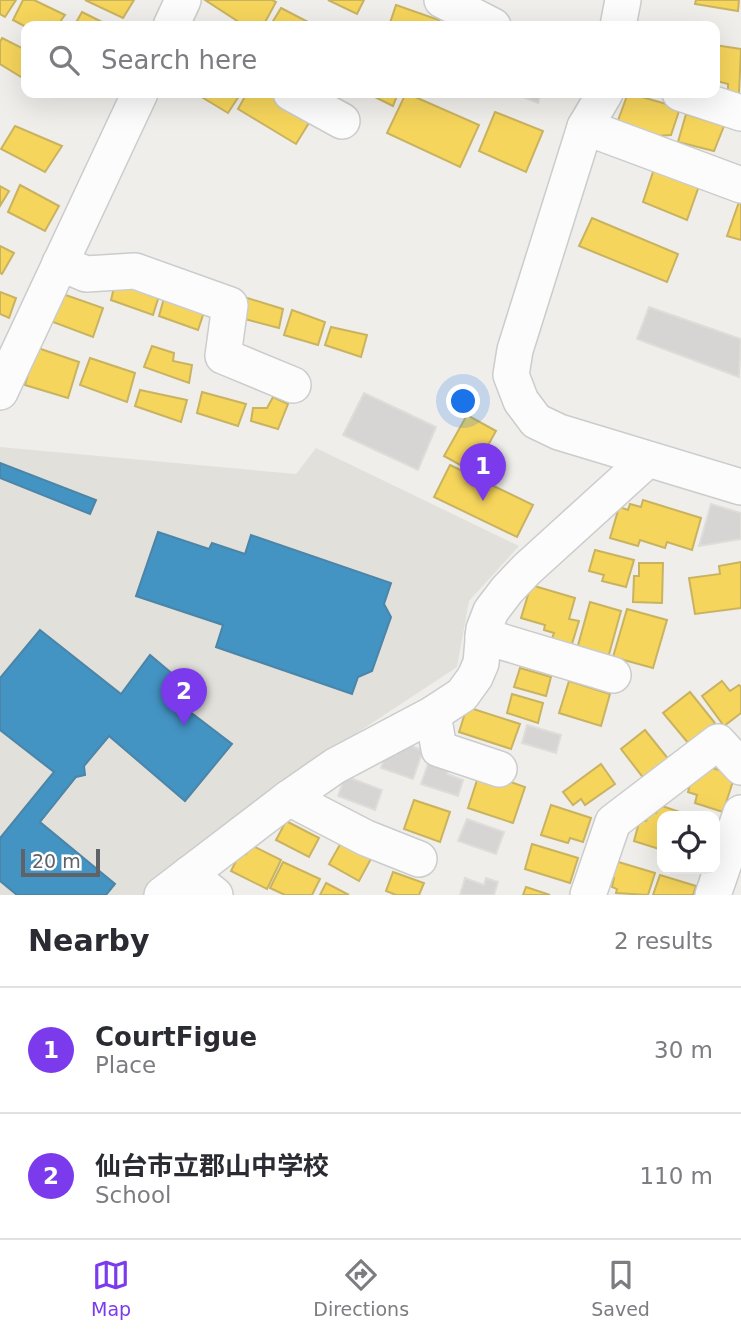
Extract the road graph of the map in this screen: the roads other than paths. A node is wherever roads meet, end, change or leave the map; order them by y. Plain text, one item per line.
1 (442, 0) edge
2 (623, 0) edge
3 (486, 15) edge
4 (619, 21) edge
5 (138, 98) edge
6 (300, 98) edge
7 (577, 98) edge
8 (601, 98) edge
9 (695, 98) edge
10 (741, 113) edge
11 (342, 121) dead end
12 (585, 127) junction
13 (741, 185) edge
14 (60, 263) junction
15 (293, 385) dead end
16 (0, 393) edge
17 (647, 460) junction
18 (741, 487) edge
19 (483, 636) junction
20 (613, 675) dead end
21 (433, 714) junction
22 (741, 767) edge
23 (499, 769) dead end
24 (289, 798) junction
25 (741, 813) edge
26 (419, 859) dead end
27 (189, 888) edge
28 (589, 895) edge
29 (713, 895) edge

1 - 3 street
2 - 4 street
5 - 14 street
6 - 11 street
7 - 12 street
8 - 12 street
9 - 10 street
12 - 13 street
12 - 17 street
14 - 15 street
14 - 16 street
17 - 18 street
17 - 19 street
19 - 20 street
19 - 21 street
21 - 23 street
21 - 24 street
22 - 28 street
24 - 26 street
24 - 27 street
25 - 29 street

